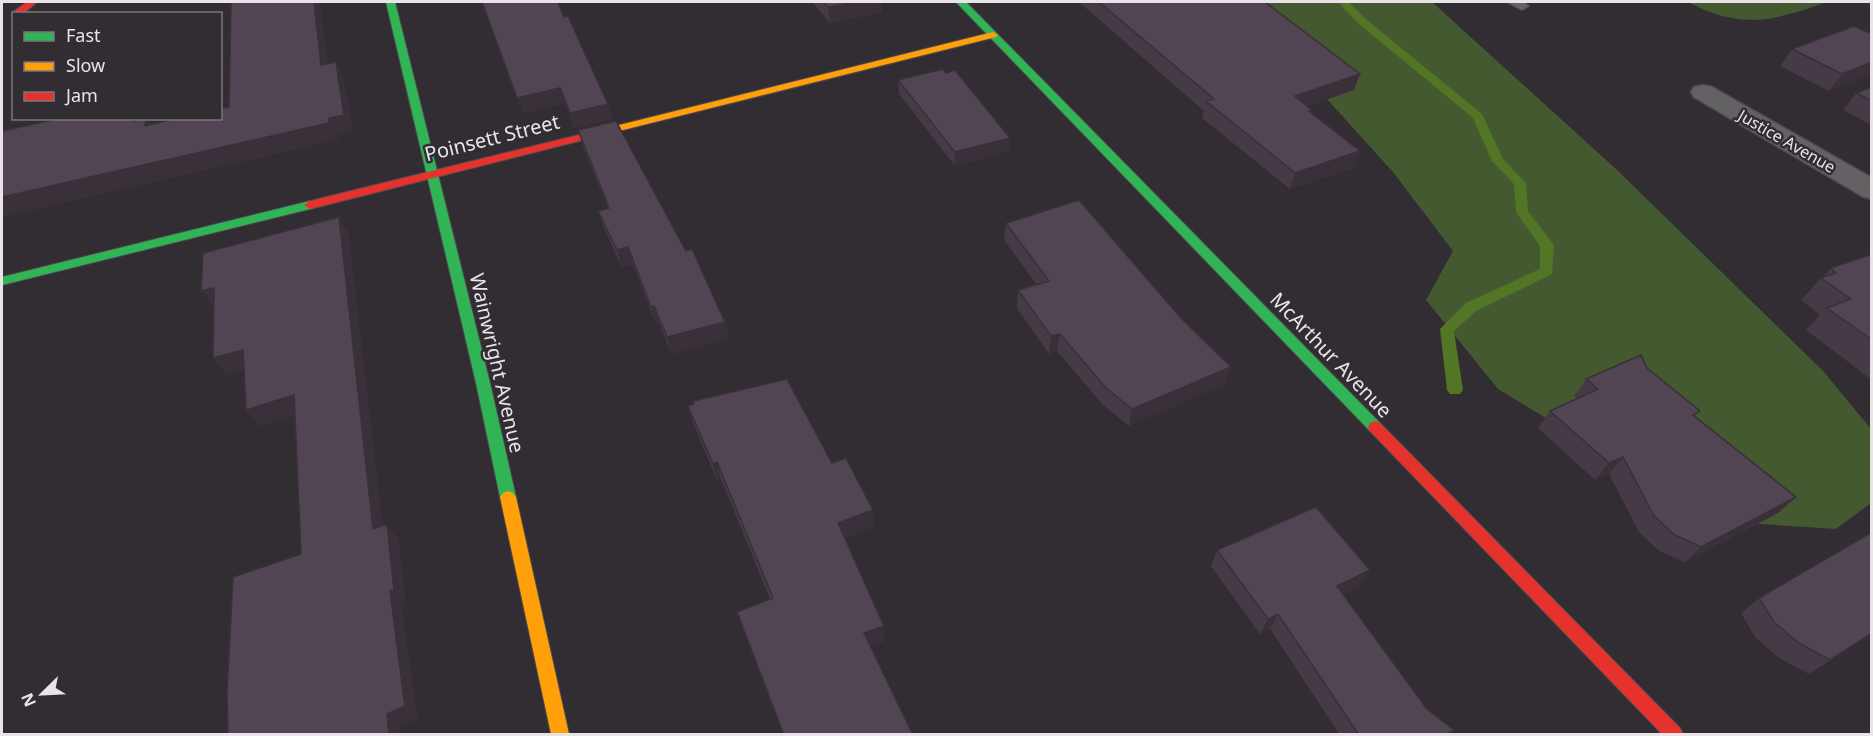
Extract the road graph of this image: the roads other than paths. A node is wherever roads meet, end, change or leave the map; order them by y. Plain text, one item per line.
1 (32, 2) edge
2 (390, 2) edge
3 (961, 2) edge
4 (18, 12) edge
5 (993, 35) junction
6 (1703, 92) dead end
7 (432, 173) junction
8 (1872, 190) edge
9 (2, 281) edge
10 (560, 735) edge
11 (1674, 735) edge

1 - 4 street
2 - 7 street, Wainwright Avenue
3 - 5 street, McArthur Avenue
5 - 7 street, Poinsett Street
5 - 11 street, McArthur Avenue
6 - 8 street, Justice Avenue
7 - 9 street, Poinsett Street
7 - 10 street, Wainwright Avenue

